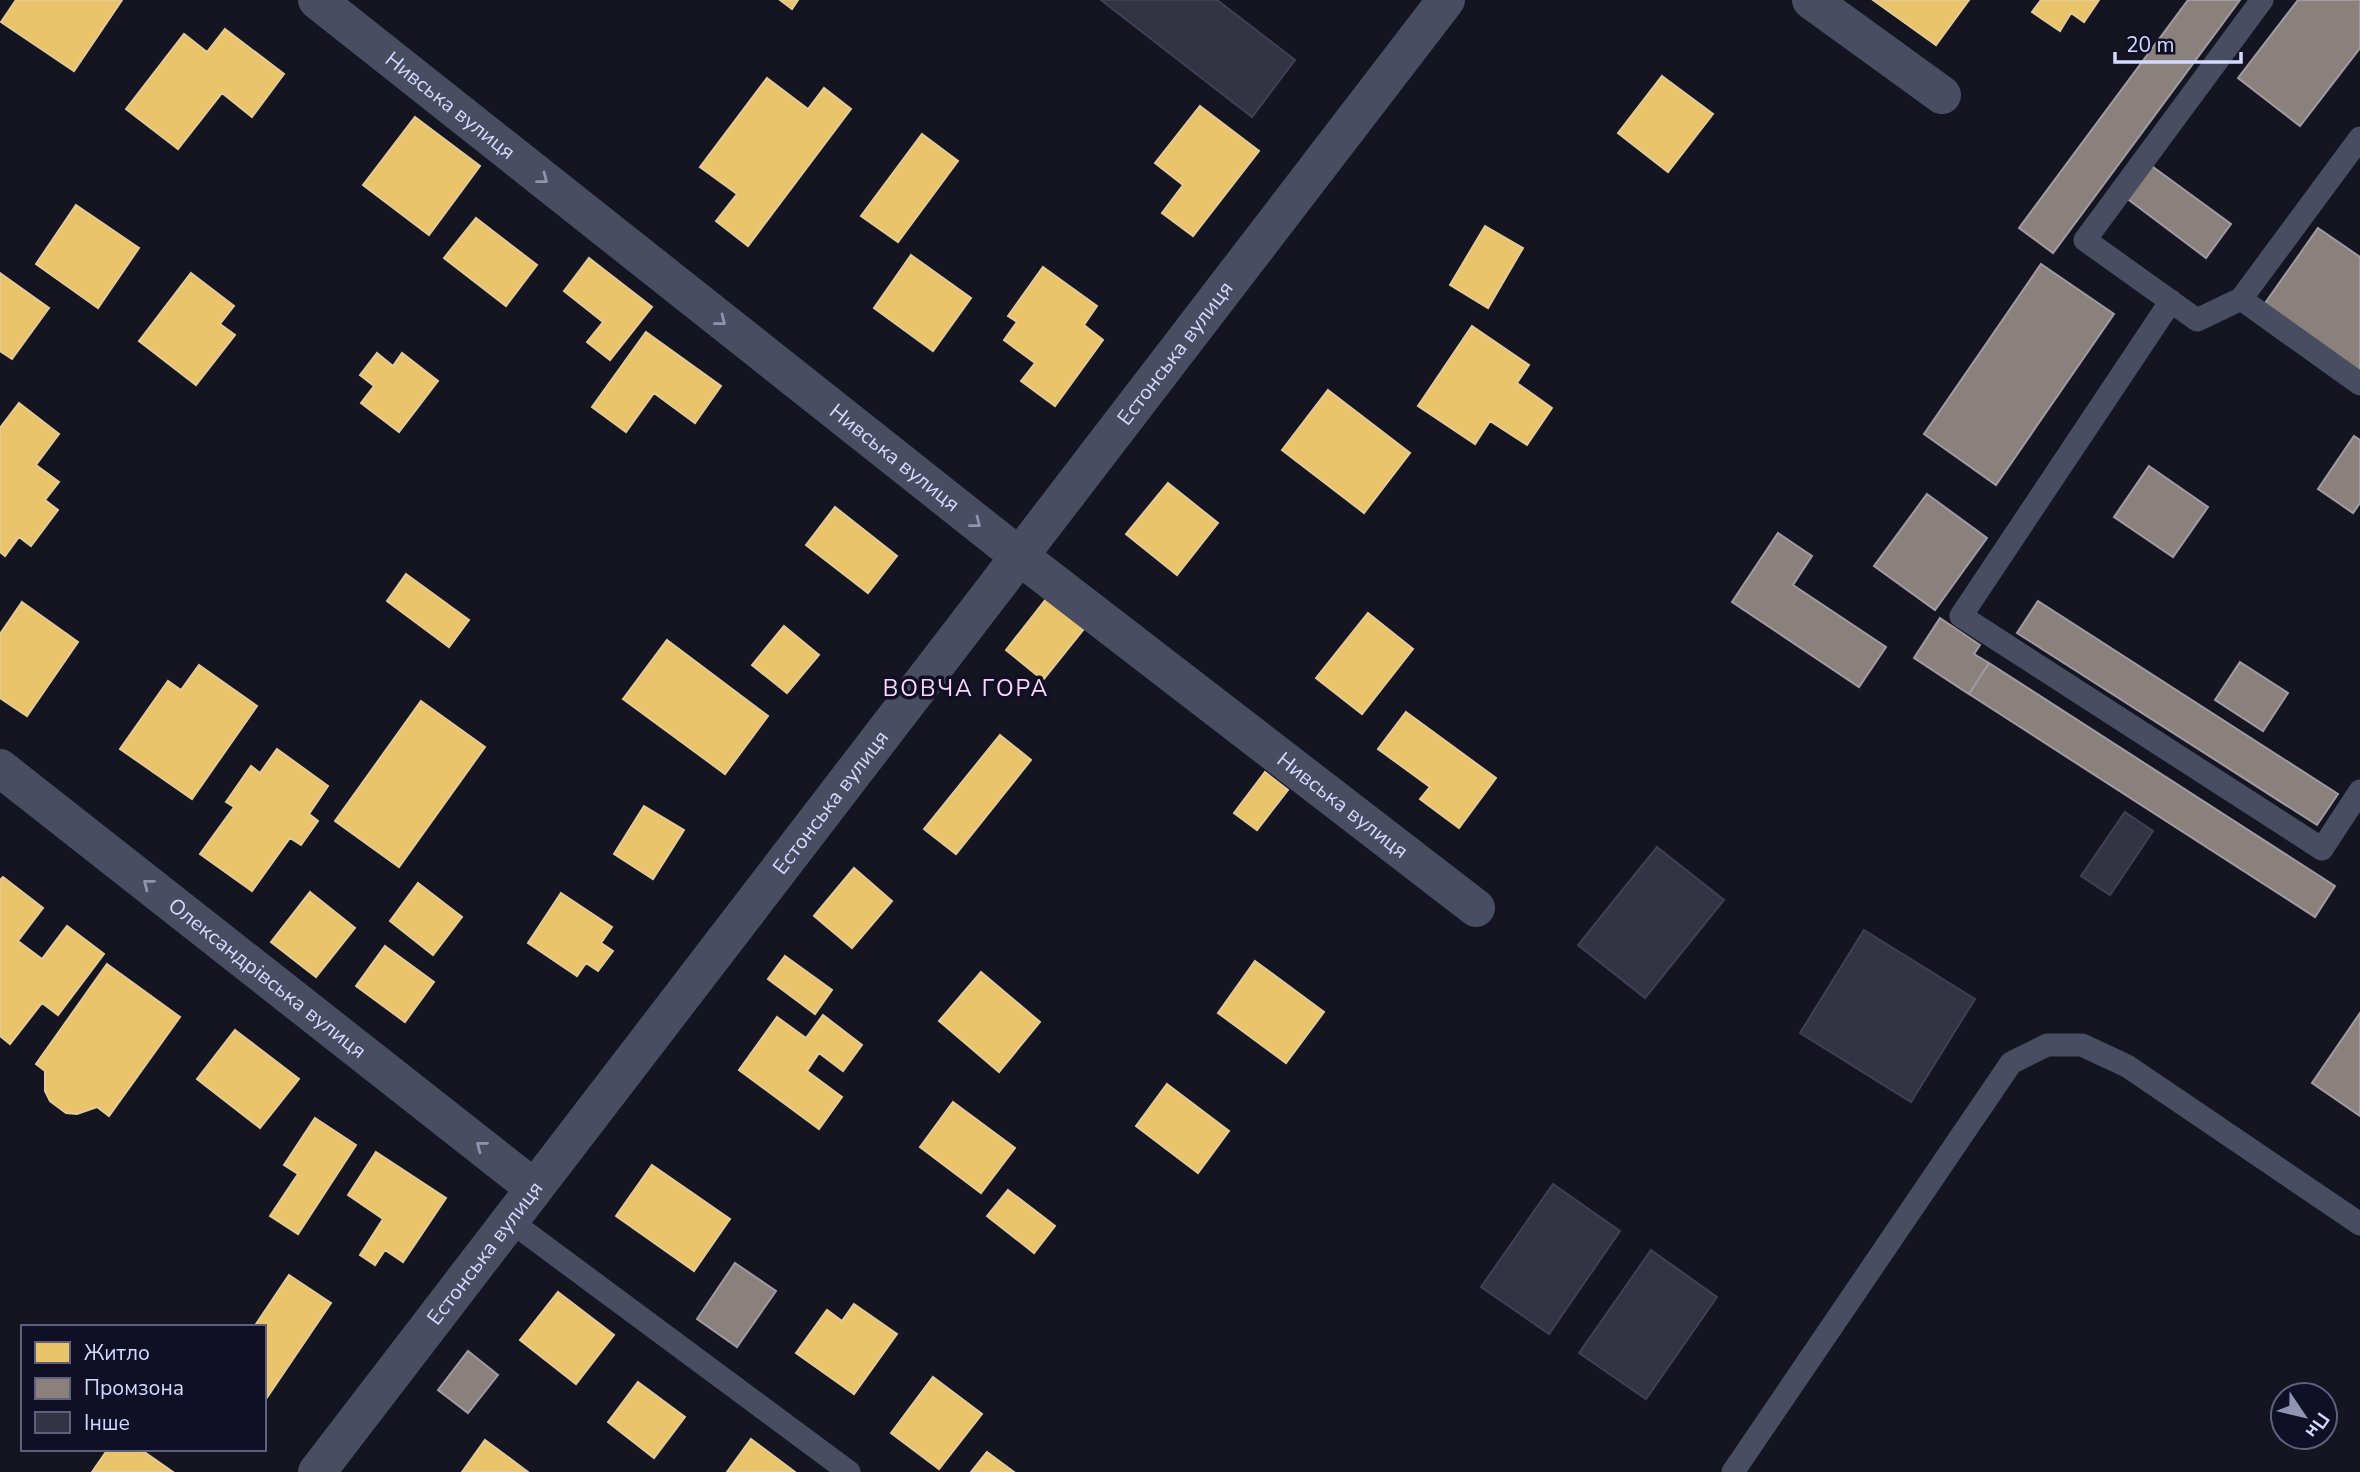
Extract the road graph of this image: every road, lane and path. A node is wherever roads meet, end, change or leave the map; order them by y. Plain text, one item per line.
1 (317, 0) edge
2 (1446, 0) edge
3 (1811, 0) edge
4 (2262, 0) edge
5 (1942, 95) dead end
6 (2360, 138) edge
7 (2241, 299) junction
8 (2171, 301) junction
9 (2360, 384) edge
10 (1019, 556) junction
11 (0, 768) edge
12 (2360, 791) edge
13 (1476, 908) dead end
14 (534, 1188) junction
15 (509, 1220) junction
16 (2360, 1224) edge
17 (317, 1472) edge
18 (849, 1472) edge
19 (1733, 1472) edge

1 -> 10 street, Нивська вулиця
2 - 10 street, Естонська вулиця
3 - 5 street
4 - 8 lane
6 - 7 lane
7 - 8 lane
7 - 9 lane
8 - 12 lane
10 - 13 street, Нивська вулиця
10 - 14 street, Естонська вулиця
14 -> 11 street, Олександрівська вулиця
14 - 15 street, Естонська вулиця
15 - 17 street, Естонська вулиця
15 - 18 lane
16 - 19 lane

